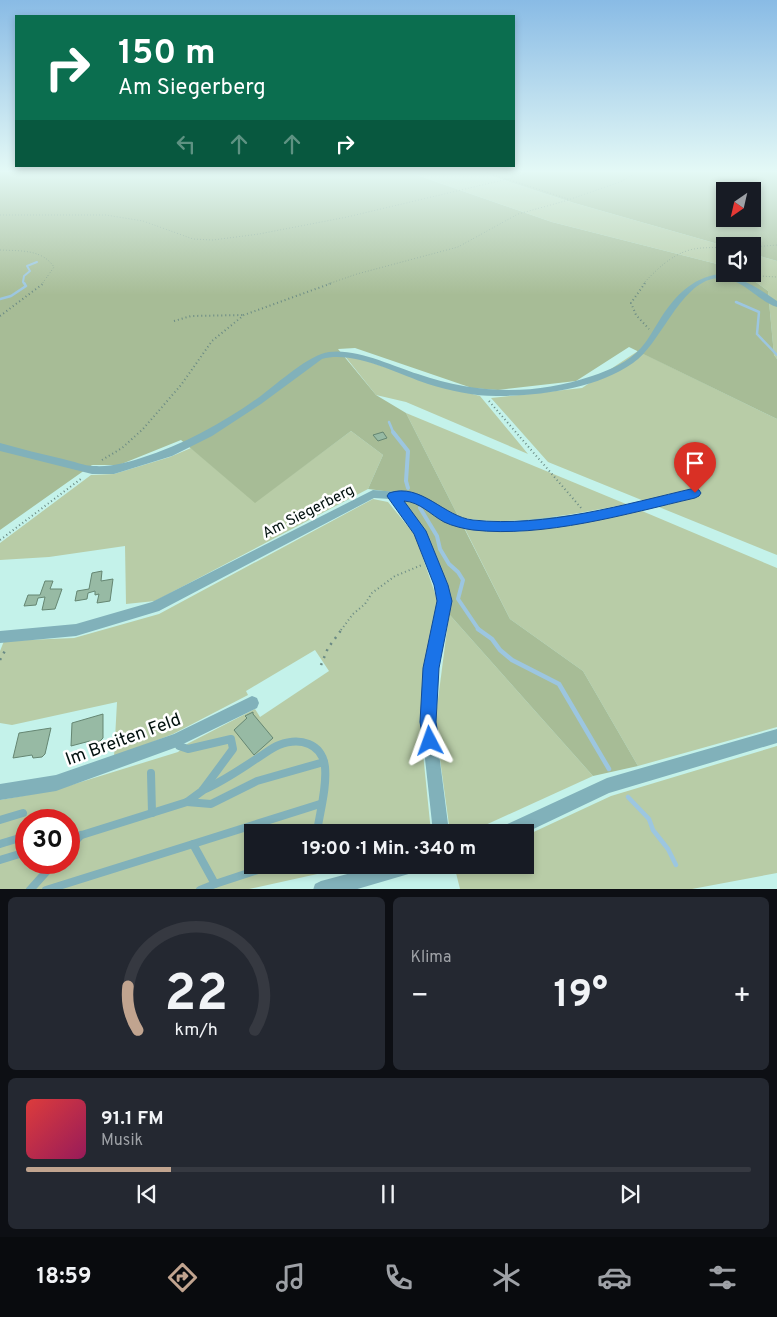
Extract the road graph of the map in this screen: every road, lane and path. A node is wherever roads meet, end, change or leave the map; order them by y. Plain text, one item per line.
1 (366, 212) edge
2 (523, 212) edge
3 (0, 215) edge
4 (777, 245) edge
5 (761, 246) edge
6 (716, 249) edge
7 (0, 250) edge
8 (761, 276) edge
9 (716, 277) edge
10 (777, 277) edge
11 (736, 282) edge
12 (777, 305) edge
13 (244, 315) junction
14 (0, 316) edge
15 (174, 321) dead end
16 (655, 335) junction
17 (482, 393) junction
18 (0, 447) edge
19 (88, 469) junction
20 (695, 493) dead end
21 (393, 496) junction
22 (590, 517) junction
23 (0, 540) edge
24 (432, 561) junction
25 (0, 636) edge
26 (320, 665) dead end
27 (252, 703) dead end
28 (777, 736) edge
29 (177, 740) junction
30 (324, 762) junction
31 (151, 773) dead end
32 (202, 791) junction
33 (0, 792) edge
34 (187, 802) junction
35 (320, 804) junction
36 (152, 813) junction
37 (15, 815) edge
38 (0, 820) edge
39 (318, 824) edge
40 (441, 824) edge
41 (526, 824) edge
42 (81, 835) edge
43 (15, 839) edge
44 (0, 844) edge
45 (193, 844) junction
46 (15, 855) edge
47 (0, 860) edge
48 (44, 874) edge
49 (245, 874) edge
50 (378, 874) edge
51 (214, 884) junction
52 (31, 889) edge
53 (49, 889) edge
54 (202, 889) edge
55 (325, 889) edge

1 - 3 path
2 - 13 path
4 - 5 path
6 - 16 path
7 - 14 path
8 - 10 path
9 - 16 street
11 - 12 street
13 - 15 path
13 - 19 path
16 - 17 street
17 - 19 street
17 - 22 path
18 - 19 street
19 - 23 path
20 - 22 street, Am Siegerberg
21 - 22 street, Am Siegerberg
21 - 24 street
21 - 25 street, Am Siegerberg
24 - 26 path
24 - 40 street
27 - 29 street, Im Breiten Feld
28 - 41 street
29 - 32 lane
29 - 33 street, Im Breiten Feld
30 - 32 lane
30 - 34 lane
30 - 35 lane
31 - 36 lane
32 - 34 lane
34 - 36 lane
35 - 39 lane
35 - 45 lane
36 - 42 lane
37 - 38 lane
43 - 44 lane
45 - 51 lane
45 - 53 lane
46 - 47 lane
48 - 52 lane
49 - 51 lane
50 - 55 street
51 - 54 lane

